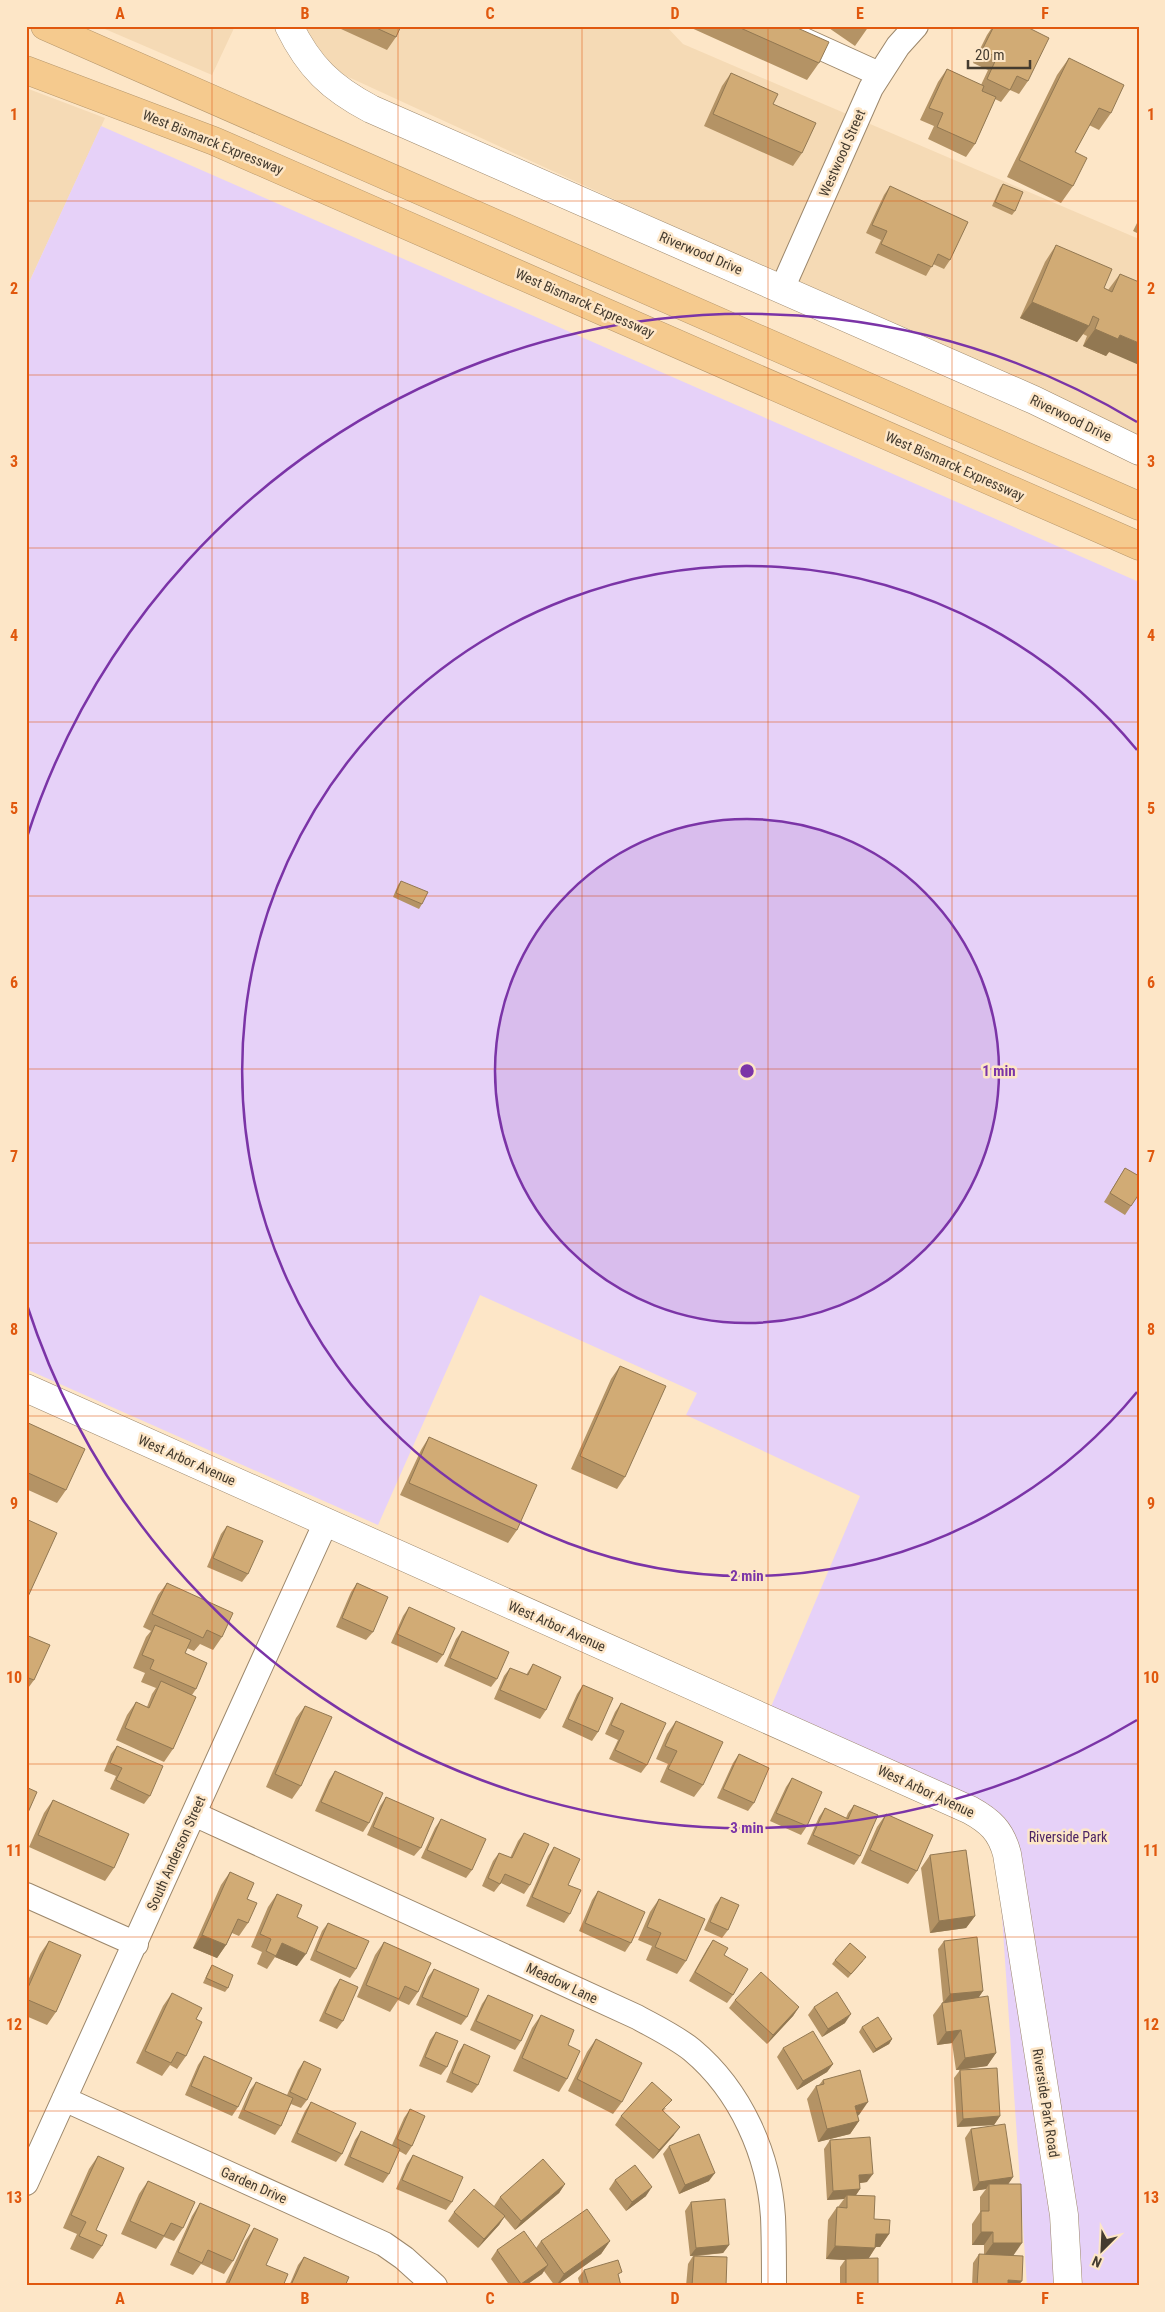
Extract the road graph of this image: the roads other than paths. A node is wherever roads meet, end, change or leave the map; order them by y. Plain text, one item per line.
1 (45, 26) edge
2 (289, 26) edge
3 (773, 26) edge
4 (916, 26) edge
5 (26, 70) edge
6 (879, 74) junction
7 (782, 289) junction
8 (1139, 451) edge
9 (1139, 506) edge
10 (1139, 546) edge
11 (26, 1388) edge
12 (326, 1522) junction
13 (194, 1814) junction
14 (26, 1895) edge
15 (1017, 1921) joint
16 (136, 1944) junction
17 (64, 2098) junction
18 (26, 2183) edge
19 (435, 2286) edge
20 (774, 2286) edge
21 (1068, 2286) edge

1 - 9 highway
2 - 7 main road, Riverwood Drive
3 - 6 street
4 - 6 street, Westwood Street
5 - 10 highway, West Bismarck Expressway
6 - 7 street, Westwood Street
7 - 8 main road, Riverwood Drive
11 - 12 main road, West Arbor Avenue
12 - 13 street, South Anderson Street
12 - 15 main road, West Arbor Avenue
13 - 16 street, South Anderson Street
13 - 20 street, Meadow Lane
14 - 16 street
15 - 21 main road, Riverside Park Road
16 - 17 street, South Anderson Street
17 - 18 street, South Anderson Street
17 - 19 street, Garden Drive

